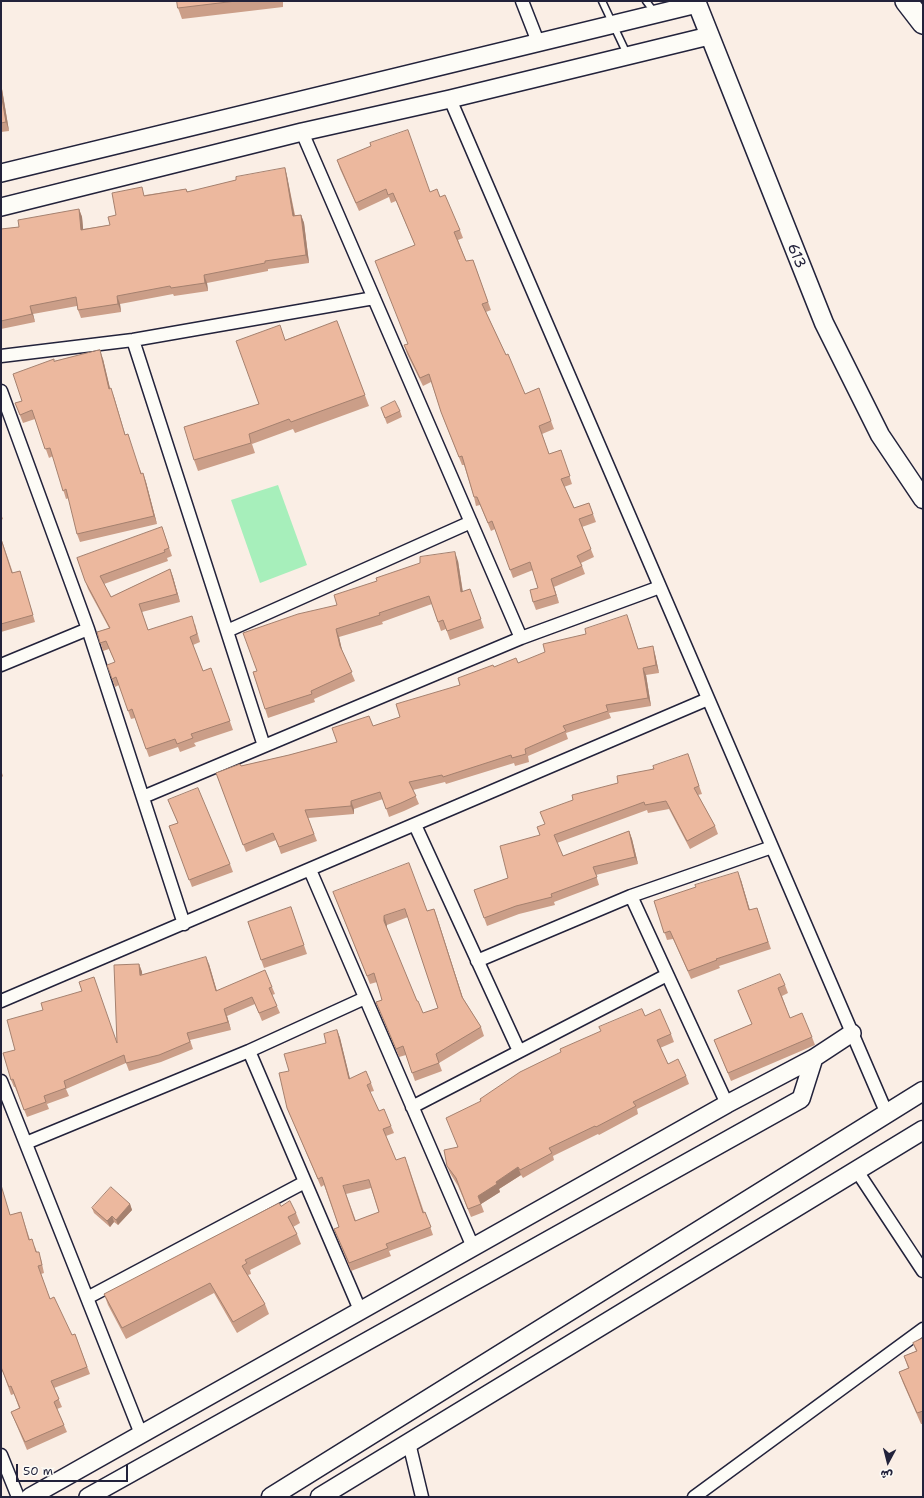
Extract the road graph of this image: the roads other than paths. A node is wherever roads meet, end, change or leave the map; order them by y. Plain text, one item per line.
1 (522, 1) edge
2 (602, 1) edge
3 (906, 1) edge
4 (696, 3) edge
5 (651, 8) edge
6 (923, 23) edge
7 (614, 24) junction
8 (709, 36) junction
9 (538, 42) junction
10 (628, 56) junction
11 (450, 99) junction
12 (302, 132) junction
13 (1, 173) edge
14 (1, 208) edge
15 (374, 298) junction
16 (133, 340) junction
17 (1, 356) edge
18 (1, 391) edge
19 (923, 499) edge
20 (471, 522) junction
21 (660, 587) junction
22 (88, 629) junction
23 (227, 631) junction
24 (521, 638) junction
25 (1, 665) edge
26 (708, 699) junction
27 (264, 746) junction
28 (143, 797) junction
29 (415, 825) junction
30 (772, 847) junction
31 (310, 870) junction
32 (631, 896) junction
33 (184, 924) junction
34 (477, 961) junction
35 (667, 975) junction
36 (366, 998) junction
37 (1, 1001) edge
38 (852, 1033) junction
39 (249, 1051) junction
40 (519, 1051) junction
41 (814, 1058) junction
42 (1, 1081) edge
43 (923, 1091) edge
44 (726, 1104) junction
45 (412, 1107) junction
46 (887, 1114) junction
47 (923, 1130) edge
48 (26, 1143) junction
49 (857, 1171) junction
50 (305, 1182) junction
51 (473, 1247) junction
52 (923, 1271) edge
53 (87, 1298) junction
54 (360, 1310) junction
55 (923, 1329) edge
56 (141, 1434) junction
57 (409, 1443) junction
58 (1, 1455) edge
59 (18, 1497) edge
60 (30, 1497) edge
61 (88, 1497) edge
62 (271, 1497) edge
63 (320, 1497) edge
64 (422, 1497) edge
65 (694, 1497) edge

1 - 9 street
2 - 7 lane
3 - 6 highway
4 - 5 street
4 - 8 main road, 613
5 - 7 street
7 - 9 street
7 - 10 lane
8 - 10 street
8 - 19 main road, 613
9 - 13 street
10 - 11 street
11 - 12 street
11 - 21 street
12 - 14 street
12 - 15 street
15 - 16 street
15 - 20 street
16 - 17 street
16 - 23 street
18 - 22 street
20 - 23 street
20 - 24 street
21 - 24 street
21 - 26 street
22 - 25 street
22 - 28 street
23 - 27 street
24 - 27 street
26 - 29 street
26 - 30 street
27 - 28 street
28 - 33 street
29 - 31 street
29 - 34 street
30 - 32 street
30 - 38 street
31 - 33 street
31 - 36 street
32 - 34 street
32 - 35 street
33 - 37 street
34 - 40 street
35 - 40 street
35 - 44 street
36 - 39 street
36 - 45 street
38 - 41 street
38 - 46 street
39 - 48 street
39 - 50 street
40 - 45 street
41 - 44 street
41 - 61 street
42 - 48 street
43 - 46 main road
44 - 51 street
45 - 51 street
46 - 62 main road
47 - 49 main road
48 - 53 street
49 - 52 street
49 - 57 main road
50 - 53 street
50 - 54 street
51 - 54 street
53 - 56 street
54 - 56 street
55 - 65 street
56 - 60 street
57 - 63 main road
57 - 64 street
58 - 59 street

